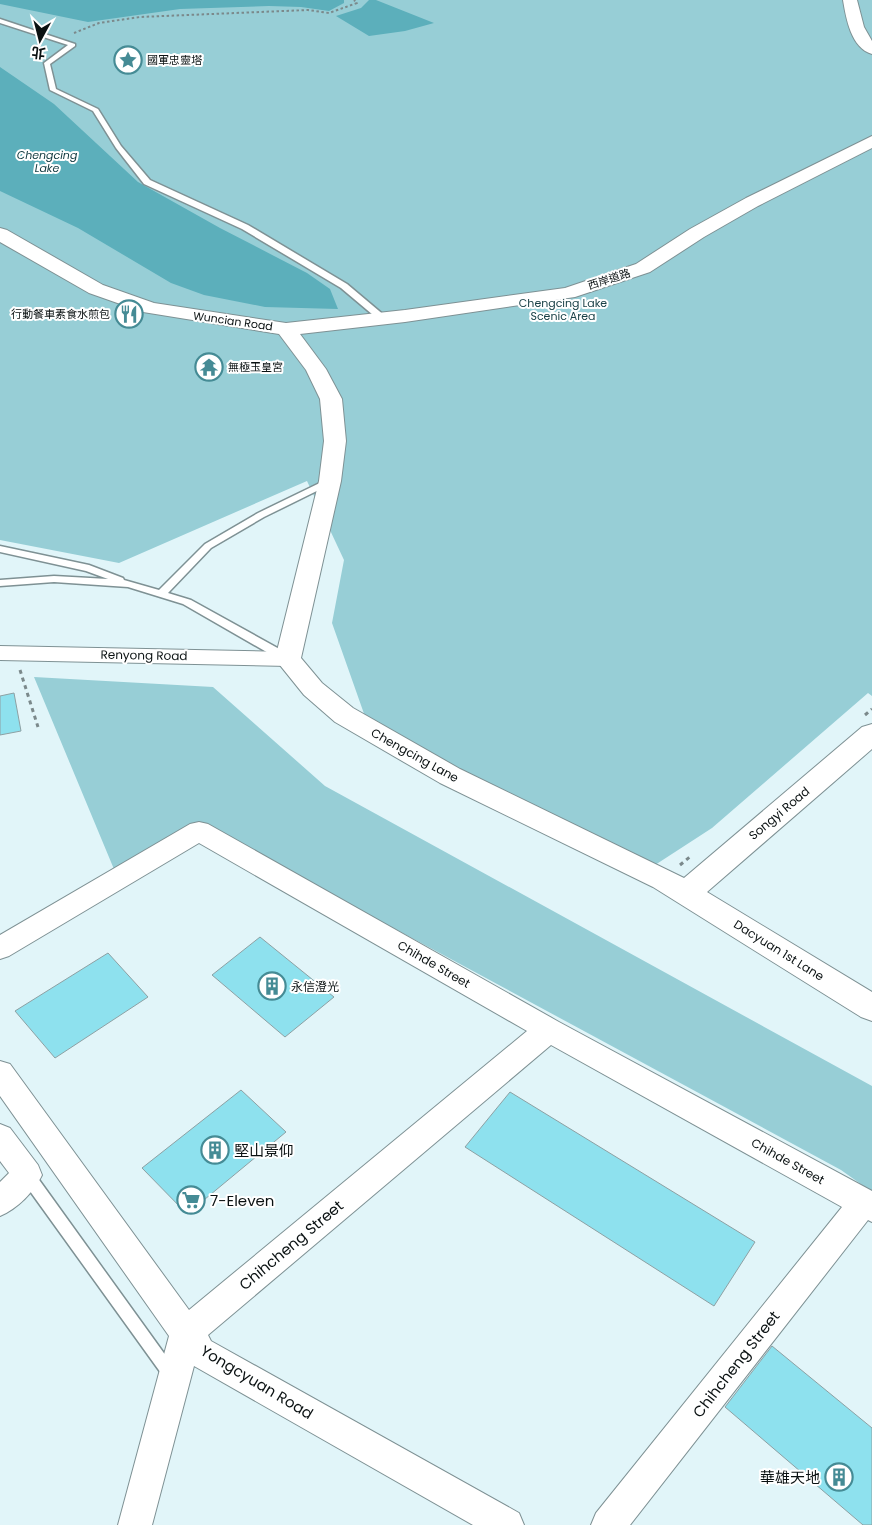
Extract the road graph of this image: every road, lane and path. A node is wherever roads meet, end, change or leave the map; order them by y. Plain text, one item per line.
1 (354, 0) edge
2 (850, 0) edge
3 (0, 21) edge
4 (58, 40) junction
5 (872, 49) edge
6 (872, 141) edge
7 (0, 234) edge
8 (382, 318) junction
9 (286, 329) junction
10 (330, 481) junction
11 (0, 549) edge
12 (0, 583) edge
13 (129, 584) junction
14 (161, 594) junction
15 (0, 653) edge
16 (288, 659) junction
17 (19, 667) dead end
18 (38, 727) dead end
19 (872, 734) edge
20 (686, 893) junction
21 (0, 948) edge
22 (872, 1008) edge
23 (549, 1030) junction
24 (0, 1073) edge
25 (0, 1137) edge
26 (56, 1149) junction
27 (27, 1175) junction
28 (0, 1202) edge
29 (868, 1205) edge
30 (186, 1333) junction
31 (174, 1379) junction
32 (135, 1525) edge
33 (507, 1525) edge
34 (608, 1525) edge

1 - 4 path
2 - 5 street
3 - 4 lane
4 - 8 lane
6 - 8 street, 西岸道路
7 - 9 street, Wuncian Road
8 - 9 street, 西岸道路
9 - 10 street, Wuncian Road
10 - 14 lane
10 - 16 street, Wuncian Road
11 - 13 lane, Chengcing Lane
12 - 13 lane, Chengcing Lane
13 - 14 lane, Chengcing Lane
14 - 16 lane, Chengcing Lane
15 - 16 street, Renyong Road
16 - 20 street, Chengcing Lane
17 - 18 path
19 - 20 street, Songyi Road
20 - 22 street, Dacyuan 1st Lane
21 - 23 street, Chihde Street
23 - 29 street, Chihde Street
23 - 30 street, Chihcheng Street
24 - 26 street, Yongcyuan Road
25 - 27 street
26 - 27 street
26 - 30 street, Yongcyuan Road
27 - 28 street
27 - 31 lane
29 - 34 street, Chihcheng Street
30 - 31 street
30 - 33 street, Yongcyuan Road
31 - 32 street

